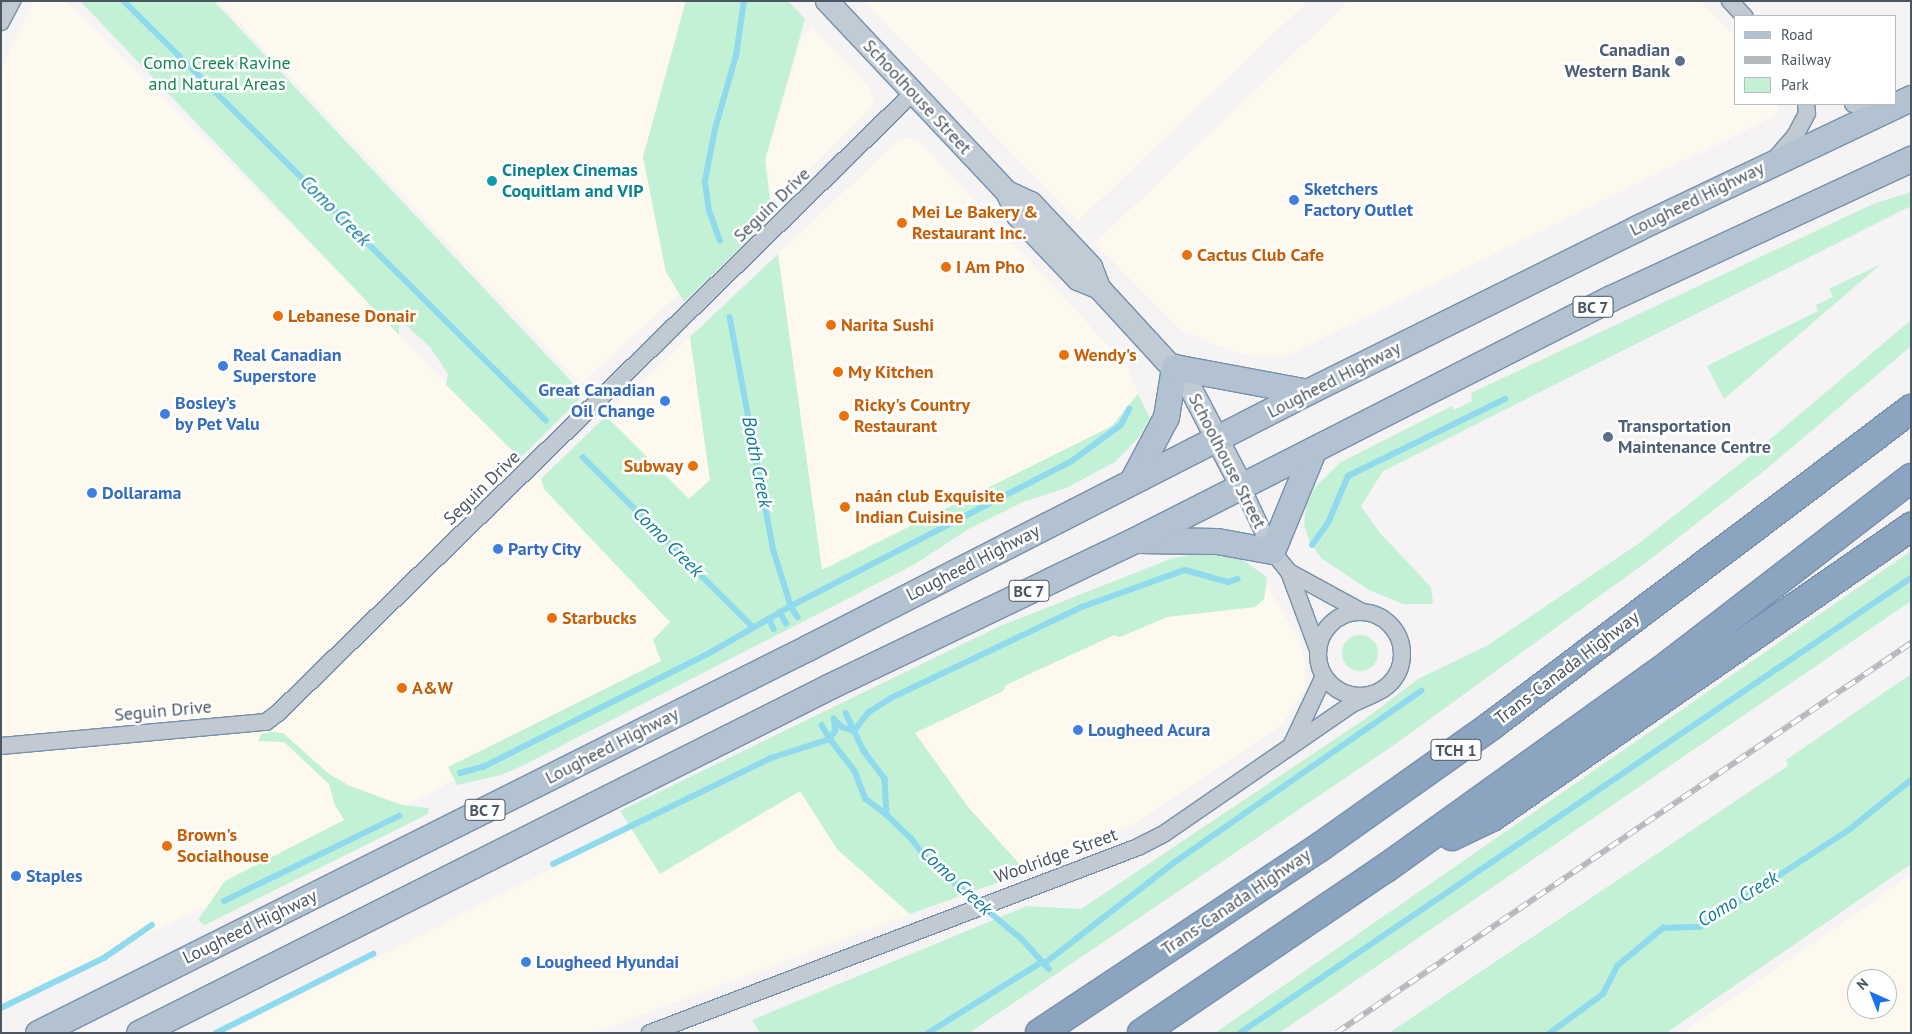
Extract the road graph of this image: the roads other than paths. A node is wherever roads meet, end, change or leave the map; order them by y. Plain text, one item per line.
1 (12, 1) edge
2 (827, 1) edge
3 (1730, 1) edge
4 (1743, 15) edge
5 (1, 22) edge
6 (913, 93) junction
7 (1806, 105) edge
8 (1896, 105) edge
9 (1911, 159) edge
10 (1772, 163) junction
11 (1174, 367) junction
12 (1911, 390) edge
13 (1307, 392) junction
14 (1911, 409) edge
15 (1218, 438) junction
16 (1859, 449) junction
17 (1313, 451) junction
18 (1911, 478) edge
19 (1133, 479) junction
20 (1241, 484) junction
21 (1911, 527) edge
22 (1135, 540) junction
23 (1272, 551) junction
24 (1289, 572) junction
25 (1362, 612) junction
26 (1318, 650) junction
27 (1324, 676) junction
28 (1372, 695) junction
29 (1, 746) edge
30 (1290, 748) junction
31 (1386, 868) junction
32 (38, 1033) edge
33 (139, 1033) edge
34 (650, 1033) edge
35 (1040, 1033) edge
36 (1142, 1033) edge

1 - 5 street
2 - 6 main road, Schoolhouse Street
3 - 4 street
6 - 11 main road, Schoolhouse Street
6 - 29 street, Seguin Drive
7 - 10 street
8 - 10 main road, Lougheed Highway / BC 7
9 - 17 main road, BC 7
10 - 13 main road, Lougheed Highway / BC 7
11 - 13 main road
11 - 15 main road, Schoolhouse Street
11 - 19 main road
12 - 16 highway
13 - 15 main road, Lougheed Highway / BC 7
14 - 16 highway, Trans-Canada Highway / TCH 1
15 - 19 main road, Lougheed Highway / BC 7
15 - 20 main road, Schoolhouse Street
16 - 35 highway, Trans-Canada Highway / TCH 1
17 - 20 main road, BC 7
17 - 23 main road
18 - 31 highway
19 - 32 main road, Lougheed Highway / BC 7
20 - 22 main road, BC 7
20 - 23 street, Schoolhouse Street
21 - 31 highway
22 - 23 main road
22 - 33 main road, BC 7
23 - 24 street, Schoolhouse Street
24 - 25 street, Schoolhouse Street
24 - 26 street, Schoolhouse Street
25 - 26 street
25 - 28 street
26 - 27 street
27 - 28 street
27 - 30 street
28 - 30 street, Woolridge Street
30 - 34 street, Woolridge Street
31 - 36 highway

